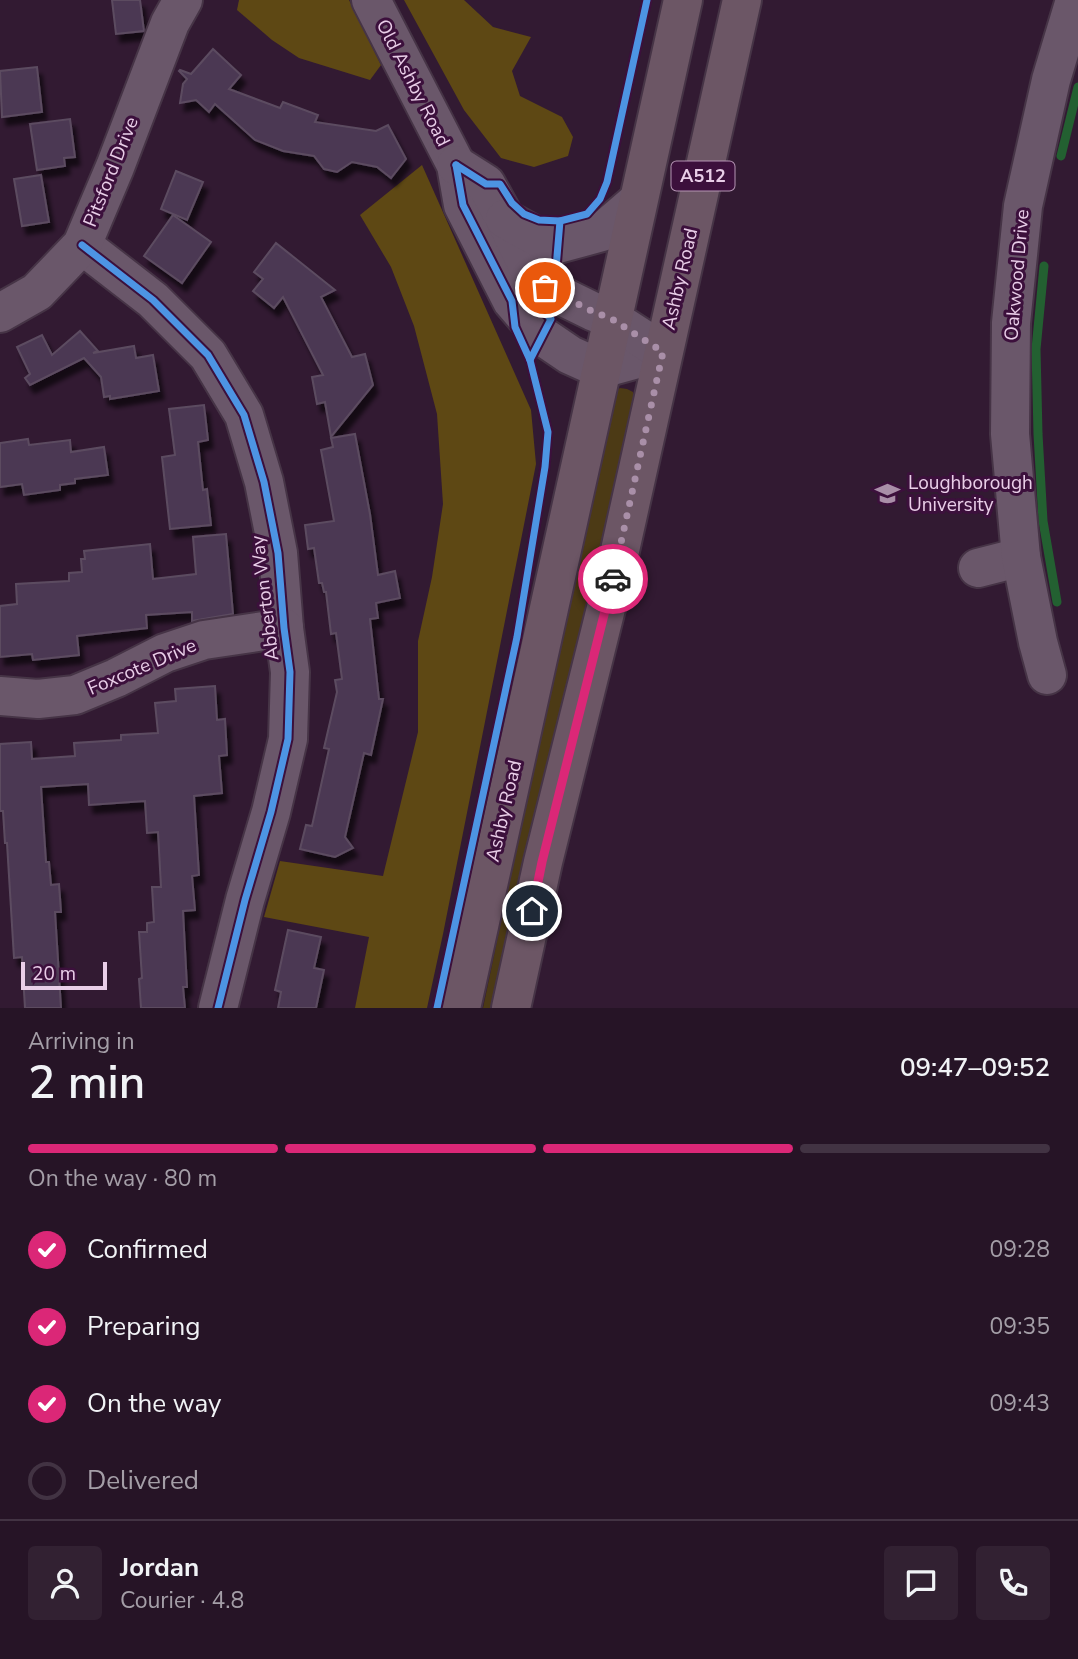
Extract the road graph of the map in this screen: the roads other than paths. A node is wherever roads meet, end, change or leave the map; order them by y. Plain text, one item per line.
1 (183, 0) edge
2 (371, 0) edge
3 (683, 0) edge
4 (742, 0) edge
5 (1075, 0) edge
6 (456, 165) junction
7 (638, 201) junction
8 (505, 219) junction
9 (82, 245) junction
10 (0, 313) edge
11 (612, 319) junction
12 (663, 352) junction
13 (601, 369) junction
14 (1021, 557) junction
15 (978, 568) dead end
16 (284, 628) junction
17 (1046, 675) dead end
18 (0, 696) edge
19 (218, 1008) edge
20 (461, 1008) edge
21 (511, 1008) edge

1 - 9 street, Pitsford Drive
2 - 6 street, Old Ashby Road
3 - 7 main road, Ashby Road / A512
4 - 12 main road, Ashby Road / A512
5 - 14 street, Oakwood Drive
6 - 8 street, Old Ashby Road
6 - 13 street, Old Ashby Road
7 - 8 street
7 - 11 main road, Ashby Road / A512
8 - 11 street, Old Ashby Road
9 - 10 street, Pitsford Drive
9 - 16 street, Abberton Way
11 - 12 street, Old Ashby Road
11 - 13 main road, Ashby Road / A512
12 - 13 street
12 - 21 main road, Ashby Road / A512
13 - 20 main road, Ashby Road / A512
14 - 15 street
14 - 17 street, Oakwood Drive
16 - 18 street, Foxcote Drive
16 - 19 street, Abberton Way

